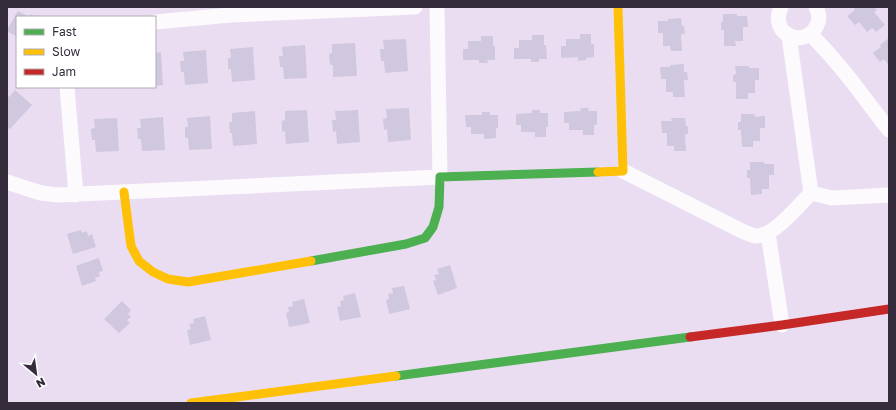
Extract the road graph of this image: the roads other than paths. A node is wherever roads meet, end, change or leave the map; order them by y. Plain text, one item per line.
1 (415, 7) edge
2 (437, 7) edge
3 (618, 7) edge
4 (781, 7) edge
5 (816, 7) edge
6 (231, 11) edge
7 (156, 22) edge
8 (810, 34) junction
9 (790, 36) junction
10 (66, 88) edge
11 (889, 130) edge
12 (623, 171) junction
13 (440, 177) junction
14 (7, 182) edge
15 (124, 192) junction
16 (811, 193) junction
17 (76, 195) junction
18 (889, 195) edge
19 (768, 233) junction
20 (889, 309) edge
21 (782, 325) junction
22 (231, 400) edge
23 (191, 403) edge

1 - 6 street
2 - 13 street
3 - 12 street
4 - 9 street
5 - 8 street
6 - 7 street
8 - 9 street
8 - 11 street
9 - 16 street
10 - 17 street
12 - 13 street
12 - 19 street
13 - 15 street
13 - 15 street
14 - 17 street
15 - 17 street
16 - 18 street
16 - 19 street
19 - 21 street
20 - 21 street
21 - 22 street
22 - 23 street

